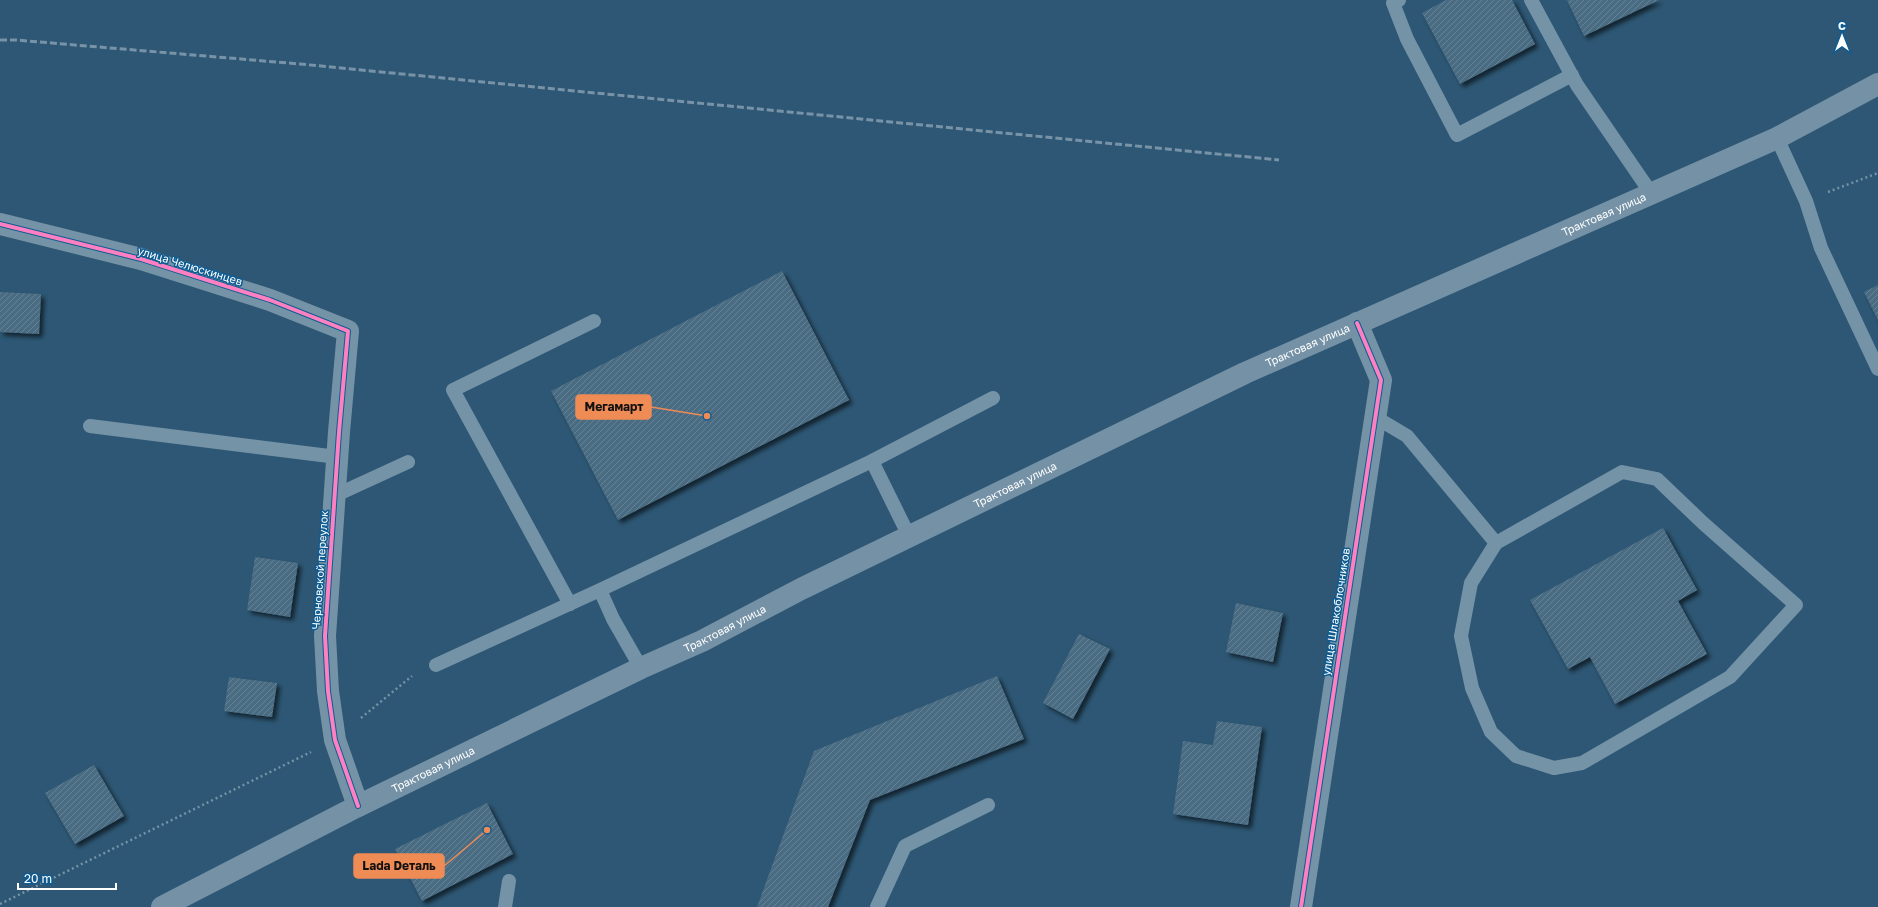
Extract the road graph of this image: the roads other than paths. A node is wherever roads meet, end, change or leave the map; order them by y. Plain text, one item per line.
1 (1399, 0) edge
2 (1531, 0) edge
3 (1572, 75) junction
4 (1878, 84) edge
5 (1777, 138) junction
6 (1651, 193) junction
7 (0, 224) edge
8 (594, 321) dead end
9 (1357, 323) junction
10 (348, 331) joint
11 (1878, 369) edge
12 (993, 398) dead end
13 (1375, 417) junction
14 (90, 426) dead end
15 (337, 458) junction
16 (872, 461) junction
17 (408, 462) dead end
18 (334, 496) junction
19 (909, 536) junction
20 (1496, 543) junction
21 (600, 590) junction
22 (570, 604) junction
23 (436, 665) dead end
24 (641, 668) junction
25 (988, 805) dead end
26 (358, 806) junction
27 (508, 881) dead end
28 (162, 907) edge
29 (505, 907) edge
30 (877, 907) edge
31 (1301, 907) edge

1 - 3 lane
2 - 3 lane
3 - 6 lane
4 - 5 main road, Трактовая улица
5 - 6 main road, Трактовая улица
5 - 11 lane
6 - 9 main road, Трактовая улица
7 - 10 street, улица Челюскинцев
8 - 22 lane
9 - 13 street, улица Шлакоблочников
9 - 19 main road, Трактовая улица
10 - 15 street, Черновской переулок
12 - 16 lane
13 - 20 lane
13 - 31 street, улица Шлакоблочников
14 - 15 lane
15 - 18 street, Черновской переулок
16 - 19 lane
16 - 21 lane
17 - 18 lane
18 - 26 street, Черновской переулок
19 - 24 main road, Трактовая улица
20 - 20 lane
21 - 22 lane
21 - 24 lane
22 - 23 lane
24 - 26 main road, Трактовая улица
25 - 30 lane
26 - 28 main road, Трактовая улица
27 - 29 lane

